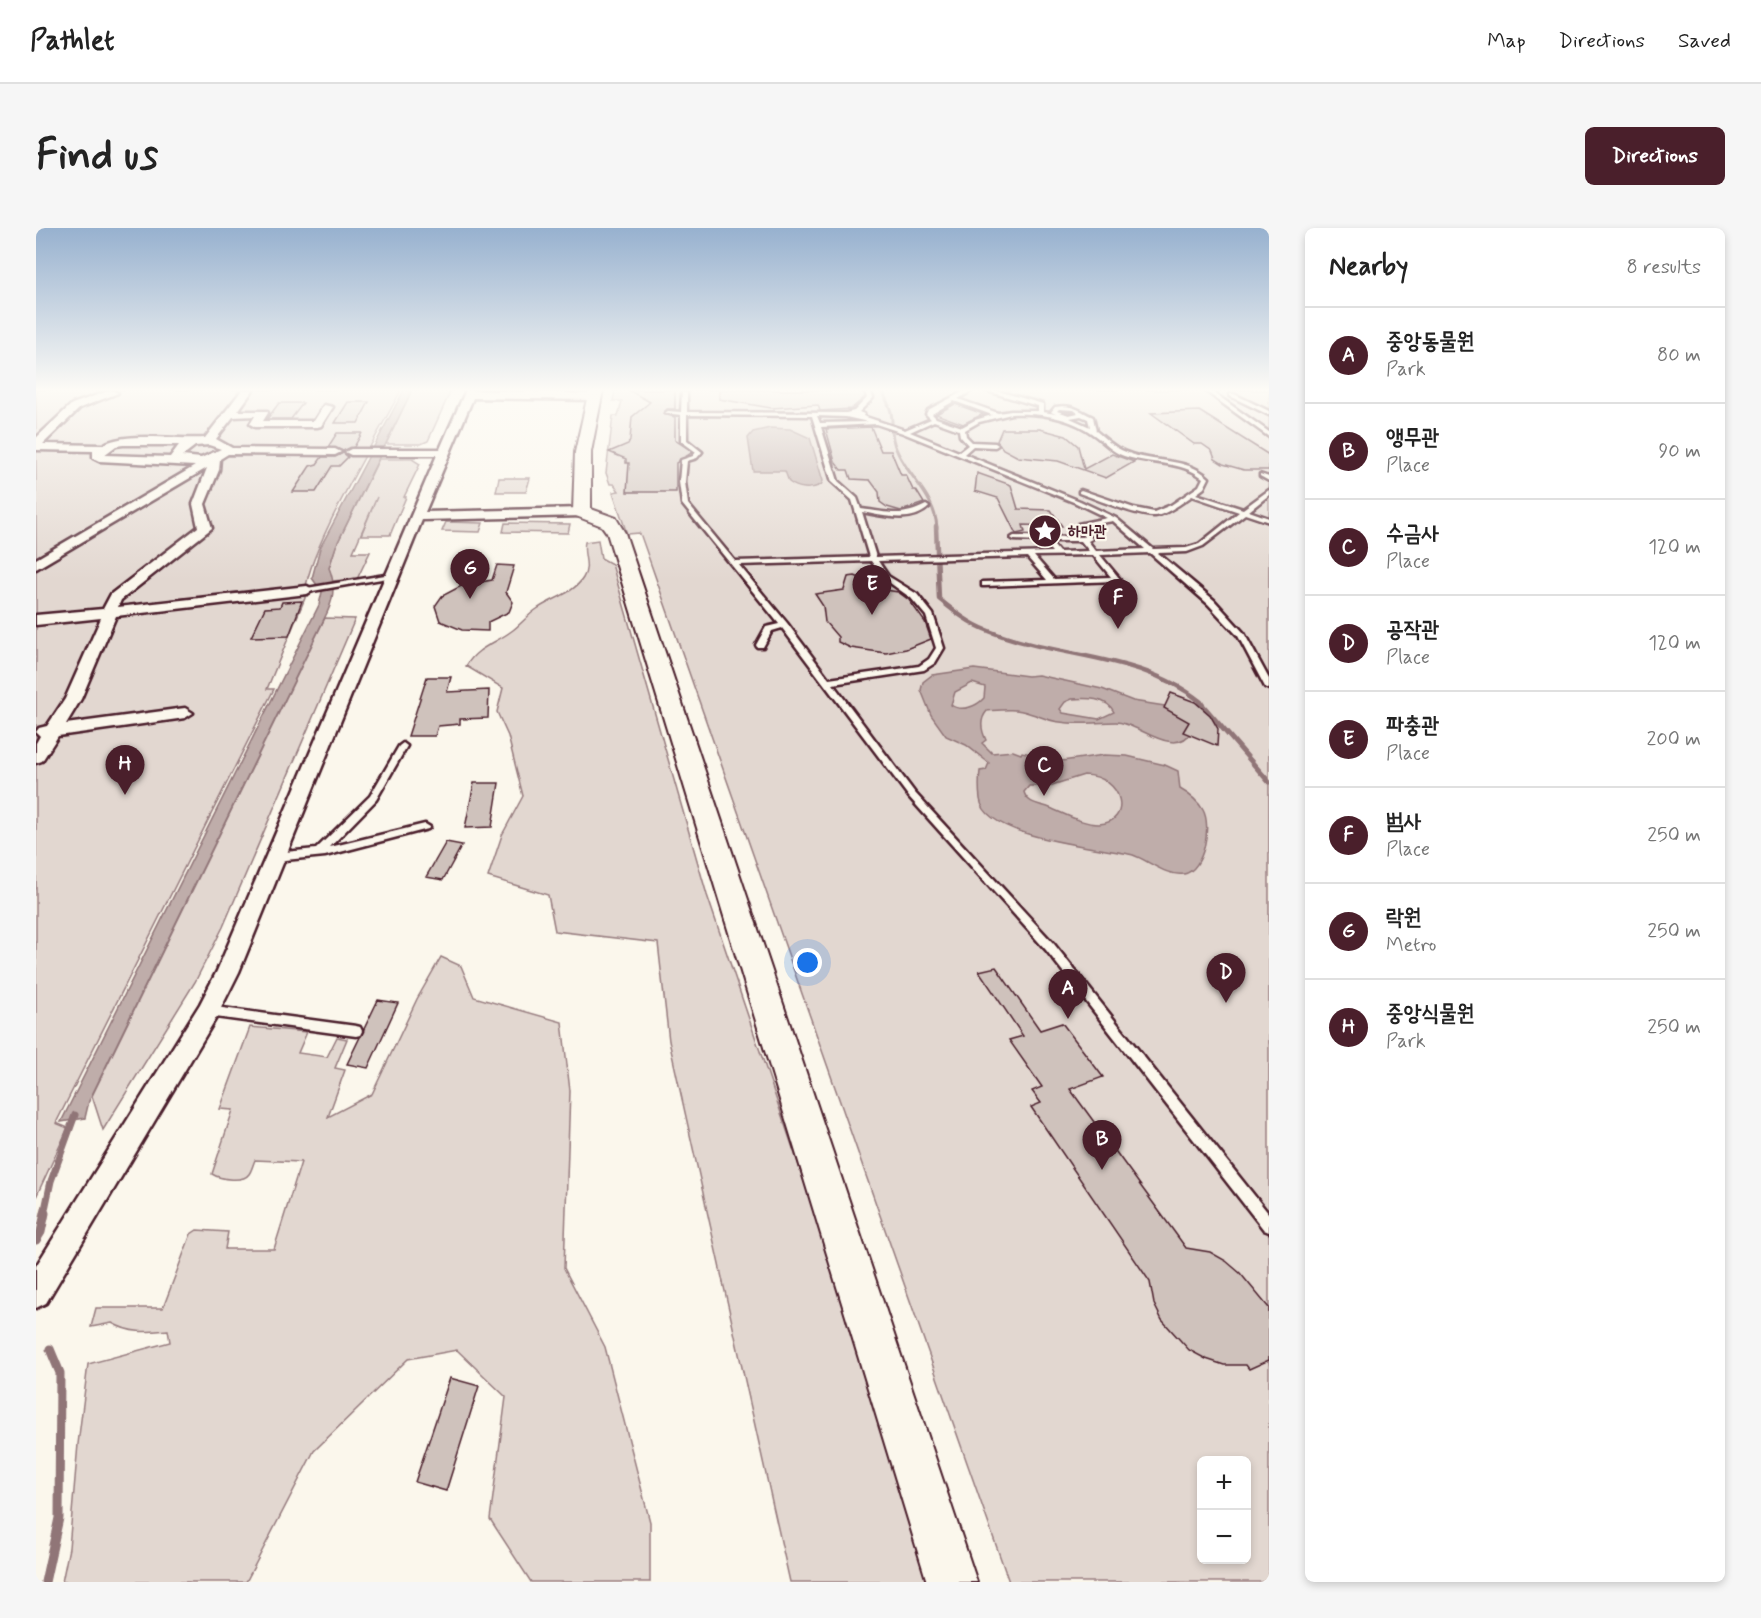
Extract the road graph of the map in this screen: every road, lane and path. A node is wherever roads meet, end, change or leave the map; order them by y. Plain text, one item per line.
1 (53, 453) edge
2 (100, 453) edge
3 (178, 453) edge
4 (290, 453) edge
5 (444, 453) edge
6 (583, 453) edge
7 (698, 453) edge
8 (826, 453) edge
9 (1123, 453) edge
10 (36, 454) edge
11 (960, 454) edge
12 (220, 455) junction
13 (185, 461) junction
14 (1262, 475) dead end
15 (1269, 479) edge
16 (1081, 492) dead end
17 (1269, 492) edge
18 (1191, 494) junction
19 (926, 507) dead end
20 (858, 510) junction
21 (1133, 510) junction
22 (582, 512) junction
23 (1244, 512) junction
24 (418, 516) junction
25 (1114, 519) junction
26 (1269, 520) edge
27 (1121, 524) junction
28 (76, 525) dead end
29 (1014, 538) dead end
30 (1044, 539) junction
31 (1084, 540) junction
32 (1151, 551) junction
33 (1057, 553) junction
34 (1095, 553) junction
35 (1028, 554) junction
36 (873, 559) junction
37 (734, 563) junction
38 (36, 565) edge
39 (391, 576) junction
40 (1052, 581) junction
41 (985, 584) dead end
42 (307, 590) joint
43 (111, 614) junction
44 (36, 620) edge
45 (784, 625) junction
46 (760, 645) dead end
47 (1259, 667) junction
48 (1269, 667) edge
49 (828, 682) junction
50 (1269, 687) edge
51 (184, 714) dead end
52 (45, 732) edge
53 (403, 746) dead end
54 (36, 757) edge
55 (425, 827) dead end
56 (319, 853) junction
57 (275, 857) junction
58 (208, 1011) junction
59 (356, 1031) dead end
60 (1269, 1225) edge
61 (36, 1293) edge
62 (952, 1582) edge

1 - 10 street
2 - 13 street
3 - 13 street
4 - 12 street
5 - 24 street
6 - 22 street
7 - 37 lane
8 - 20 lane
9 - 18 lane
11 - 25 lane
12 - 13 street
12 - 38 street
12 - 43 street
13 - 28 street
14 - 15 lane
16 - 21 lane
17 - 23 lane
18 - 21 lane
18 - 23 lane
19 - 20 lane
20 - 36 lane
21 - 27 lane
22 - 24 street
22 - 62 street
23 - 26 lane
23 - 32 lane
24 - 39 street
25 - 27 lane
25 - 31 lane
27 - 32 lane
29 - 30 lane
30 - 31 lane
30 - 33 lane
31 - 34 lane
32 - 34 lane
32 - 47 lane
33 - 34 lane
33 - 35 lane
34 - 40 lane
35 - 36 lane
35 - 40 lane
36 - 37 lane
36 - 49 lane
37 - 45 lane
39 - 42 lane
39 - 57 street
40 - 41 lane
42 - 43 street
43 - 44 street
43 - 52 street
45 - 46 lane
45 - 49 lane
47 - 48 lane
47 - 50 lane
49 - 60 lane
51 - 52 street
52 - 54 street
53 - 56 lane
55 - 56 lane
56 - 57 lane
57 - 58 street
58 - 59 lane
58 - 61 street

